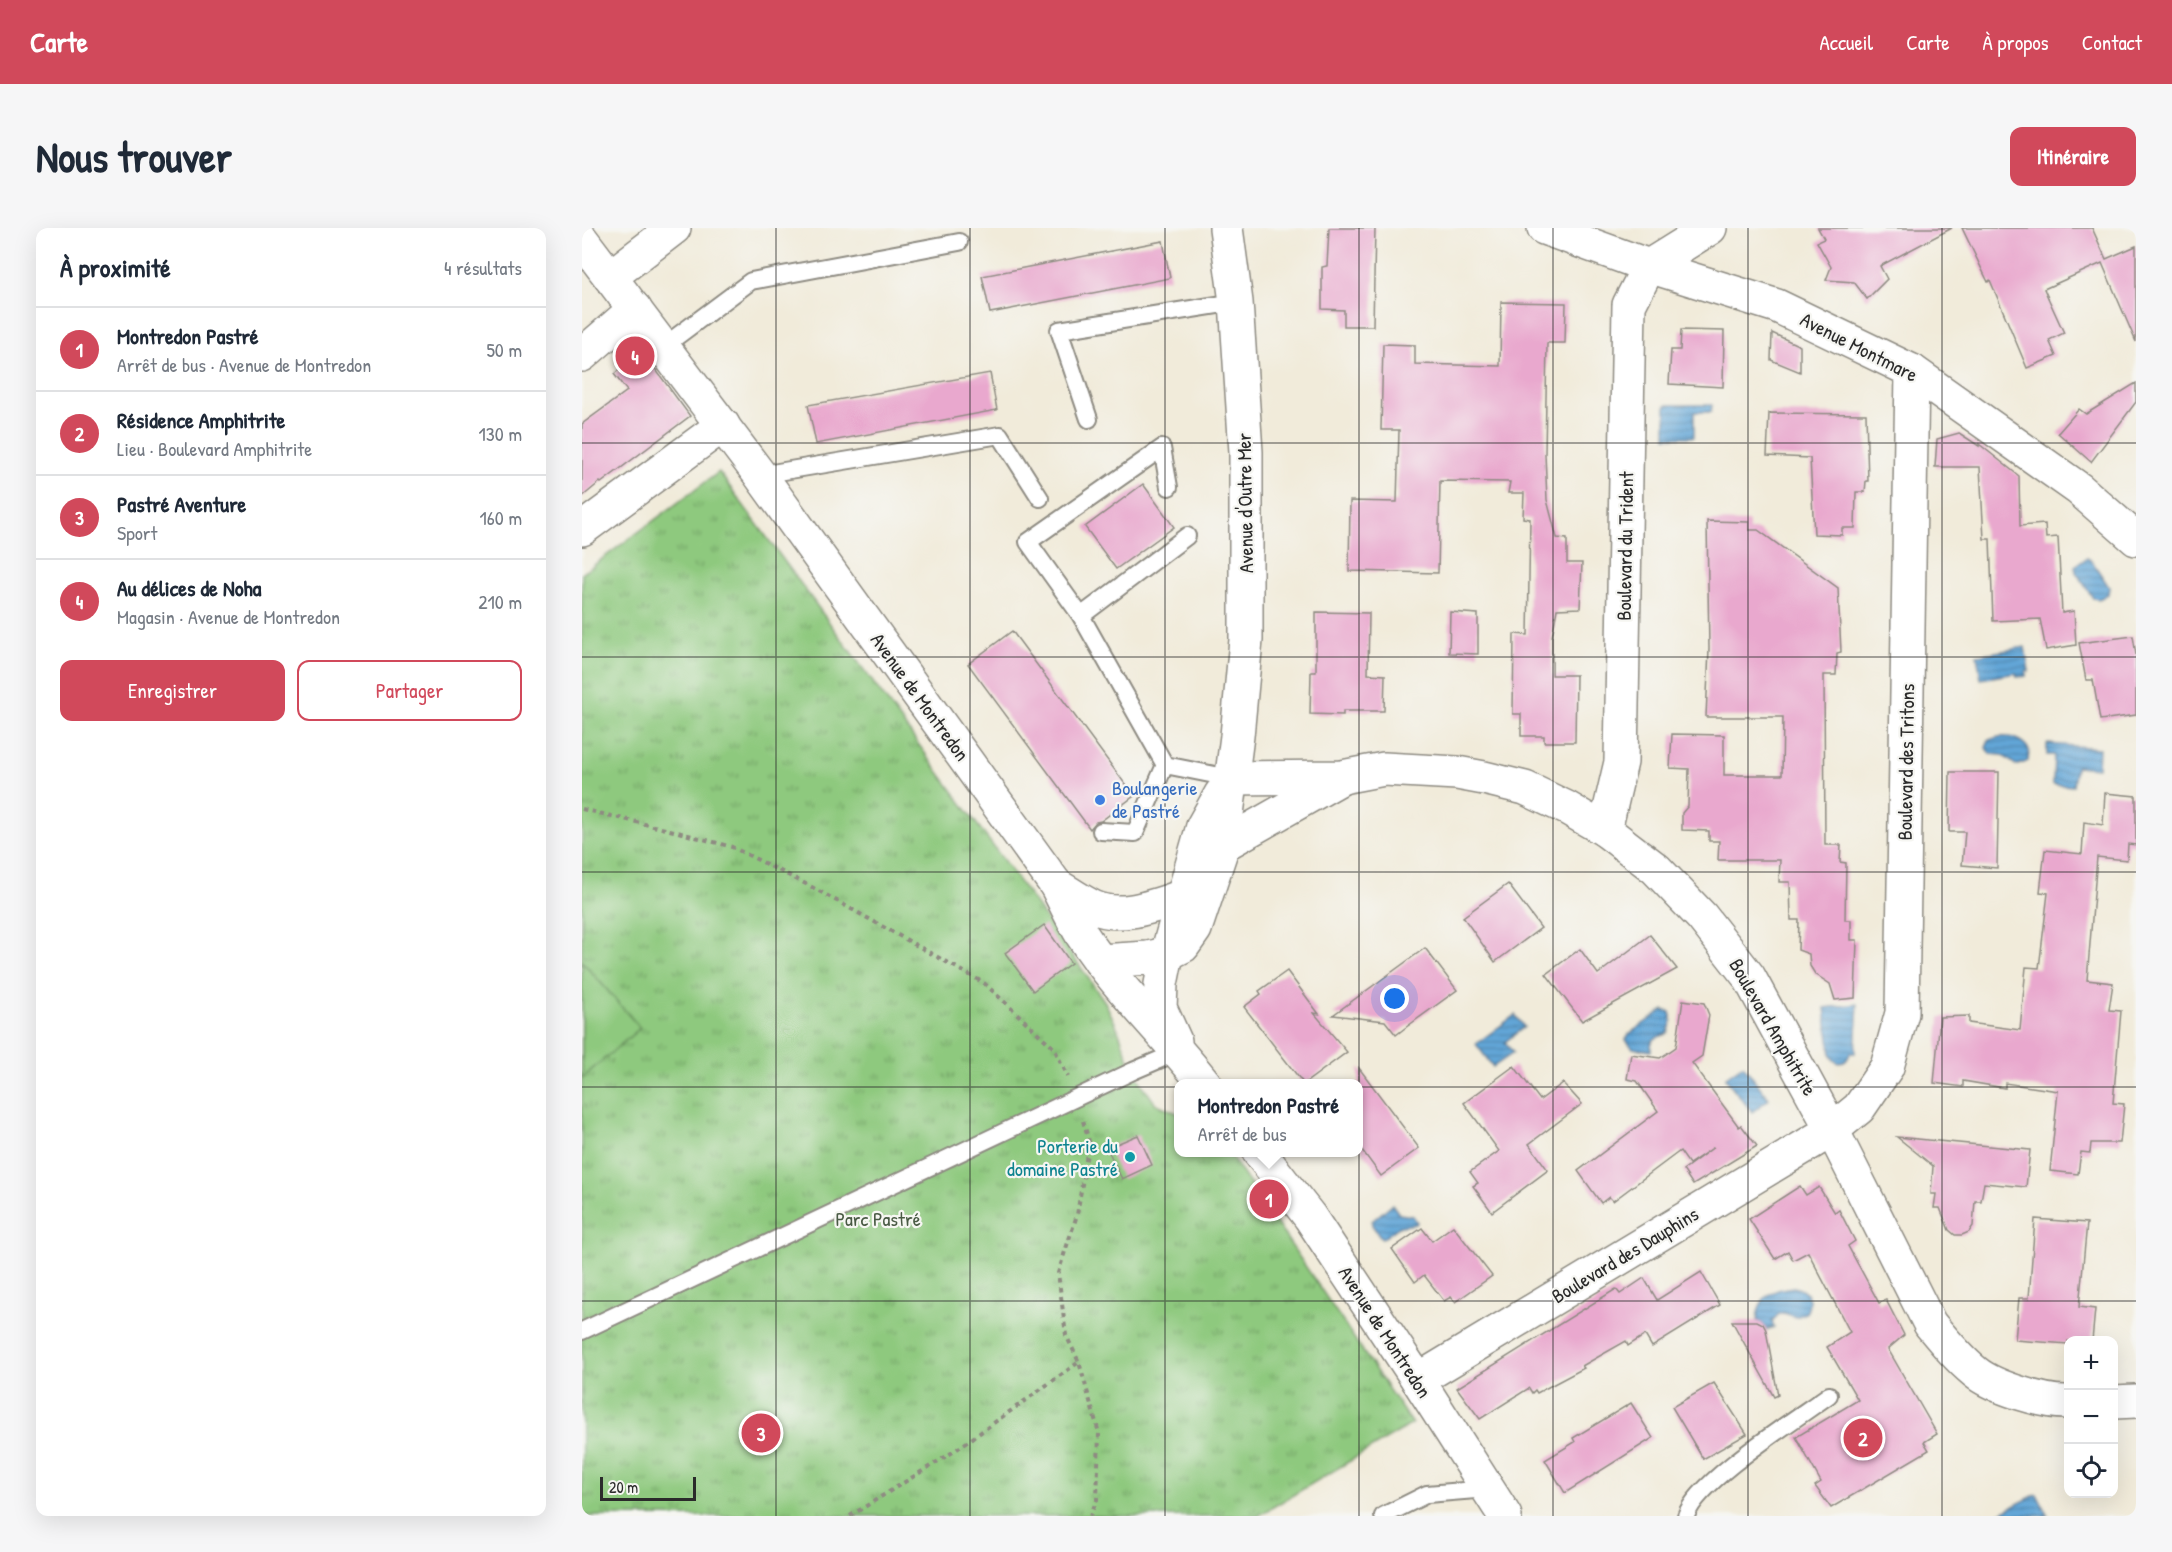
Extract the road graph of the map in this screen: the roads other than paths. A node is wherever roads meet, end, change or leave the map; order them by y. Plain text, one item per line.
1 (674, 228) edge
2 (1226, 228) edge
3 (1544, 228) edge
4 (1710, 228) edge
5 (582, 240) edge
6 (958, 242) dead end
7 (1649, 266) junction
8 (610, 276) junction
9 (1236, 302) junction
10 (634, 309) junction
11 (664, 346) junction
12 (582, 355) edge
13 (1912, 371) junction
14 (1089, 418) dead end
15 (723, 425) junction
16 (760, 475) junction
17 (1169, 487) dead end
18 (1040, 498) dead end
19 (582, 529) edge
20 (1187, 536) dead end
21 (2136, 538) edge
22 (1081, 616) junction
23 (1165, 765) junction
24 (1342, 777) junction
25 (1230, 778) junction
26 (1605, 830) junction
27 (1101, 831) dead end
28 (1223, 845) junction
29 (1056, 885) junction
30 (1184, 896) junction
31 (1167, 954) junction
32 (1100, 961) junction
33 (1180, 1051) junction
34 (1201, 1079) edge
35 (1832, 1130) junction
36 (1263, 1157) edge
37 (582, 1331) edge
38 (1418, 1380) junction
39 (1829, 1395) dead end
40 (2136, 1401) edge
41 (2064, 1402) edge
42 (2118, 1402) edge
43 (1497, 1503) edge
44 (1383, 1516) edge
45 (1686, 1516) edge

1 - 8 street
2 - 9 street, Avenue d'Outre Mer
3 - 7 street, Avenue Montmare
4 - 7 street
5 - 8 street, Avenue de Montredon
6 - 11 lane
7 - 13 street, Avenue Montmare
7 - 26 street, Boulevard du Trident
8 - 10 street, Avenue de Montredon
9 - 14 lane
9 - 25 street, Avenue d'Outre Mer
10 - 11 street, Avenue de Montredon
10 - 12 street
11 - 15 street, Avenue de Montredon
13 - 21 street, Avenue Montmare
13 - 35 street, Boulevard des Tritons
15 - 16 street, Avenue de Montredon
15 - 19 street
16 - 18 lane
16 - 29 street, Avenue de Montredon
17 - 22 lane
20 - 22 lane
22 - 23 lane
23 - 25 lane
23 - 27 lane
24 - 25 street, Boulevard Amphitrite
24 - 26 street, Boulevard Amphitrite
24 - 28 street, Boulevard Amphitrite
25 - 28 street, Avenue d'Outre Mer
25 - 30 street, Avenue d'Outre Mer
26 - 35 street, Boulevard Amphitrite
28 - 31 street, Avenue d'Outre Mer
29 - 30 street
29 - 32 street, Avenue de Montredon
30 - 31 street, Avenue d'Outre Mer
31 - 32 street, Avenue d'Outre Mer
31 - 33 street, Avenue d'Outre Mer
32 - 33 street, Avenue de Montredon
33 - 34 street, Avenue de Montredon
33 - 37 lane
35 - 38 street, Boulevard des Dauphins
35 - 41 street, Boulevard Amphitrite
36 - 38 street, Avenue de Montredon
38 - 43 street, Avenue de Montredon
39 - 45 lane
40 - 42 street
43 - 44 lane

